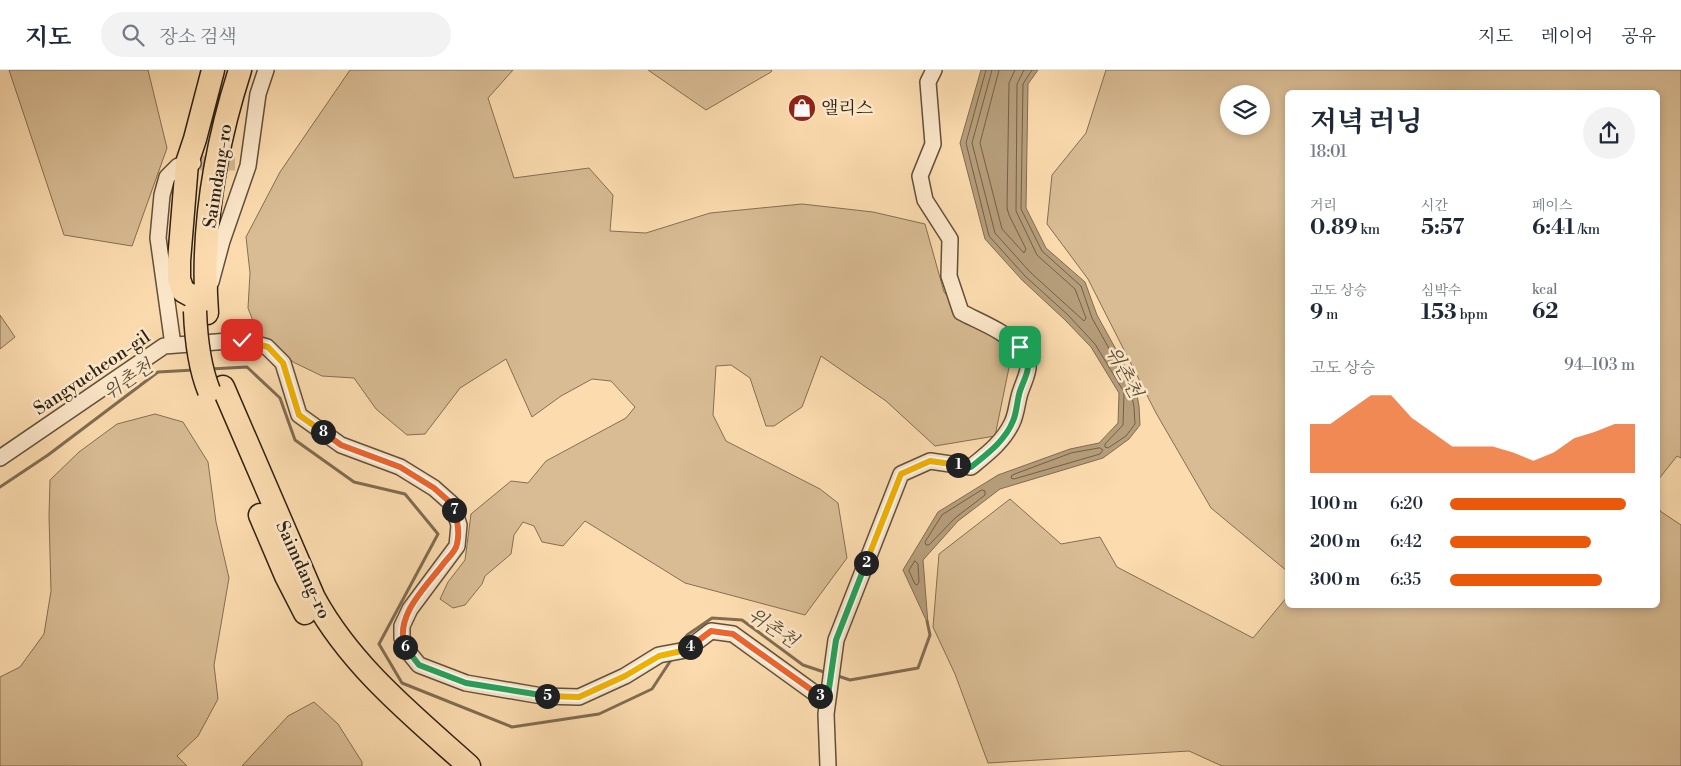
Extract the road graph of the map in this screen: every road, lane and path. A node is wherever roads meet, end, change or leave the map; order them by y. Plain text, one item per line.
1 (213, 70) edge
2 (226, 70) edge
3 (240, 70) edge
4 (266, 70) edge
5 (934, 70) edge
6 (192, 163) junction
7 (201, 305) junction
8 (173, 345) junction
9 (216, 389) junction
10 (0, 458) edge
11 (827, 702) junction
12 (448, 766) edge
13 (469, 766) edge
14 (828, 766) edge

1 - 6 highway
2 - 7 highway, Saimdang-ro
3 - 7 highway, Saimdang-ro
4 - 7 street
5 - 11 street
6 - 7 highway
6 - 8 street
7 - 9 highway, bridge
8 - 10 street, Sangyucheon-gil
8 - 11 street, Sangyucheon-gil
9 - 12 highway, Saimdang-ro
9 - 13 highway, Saimdang-ro
11 - 14 street

